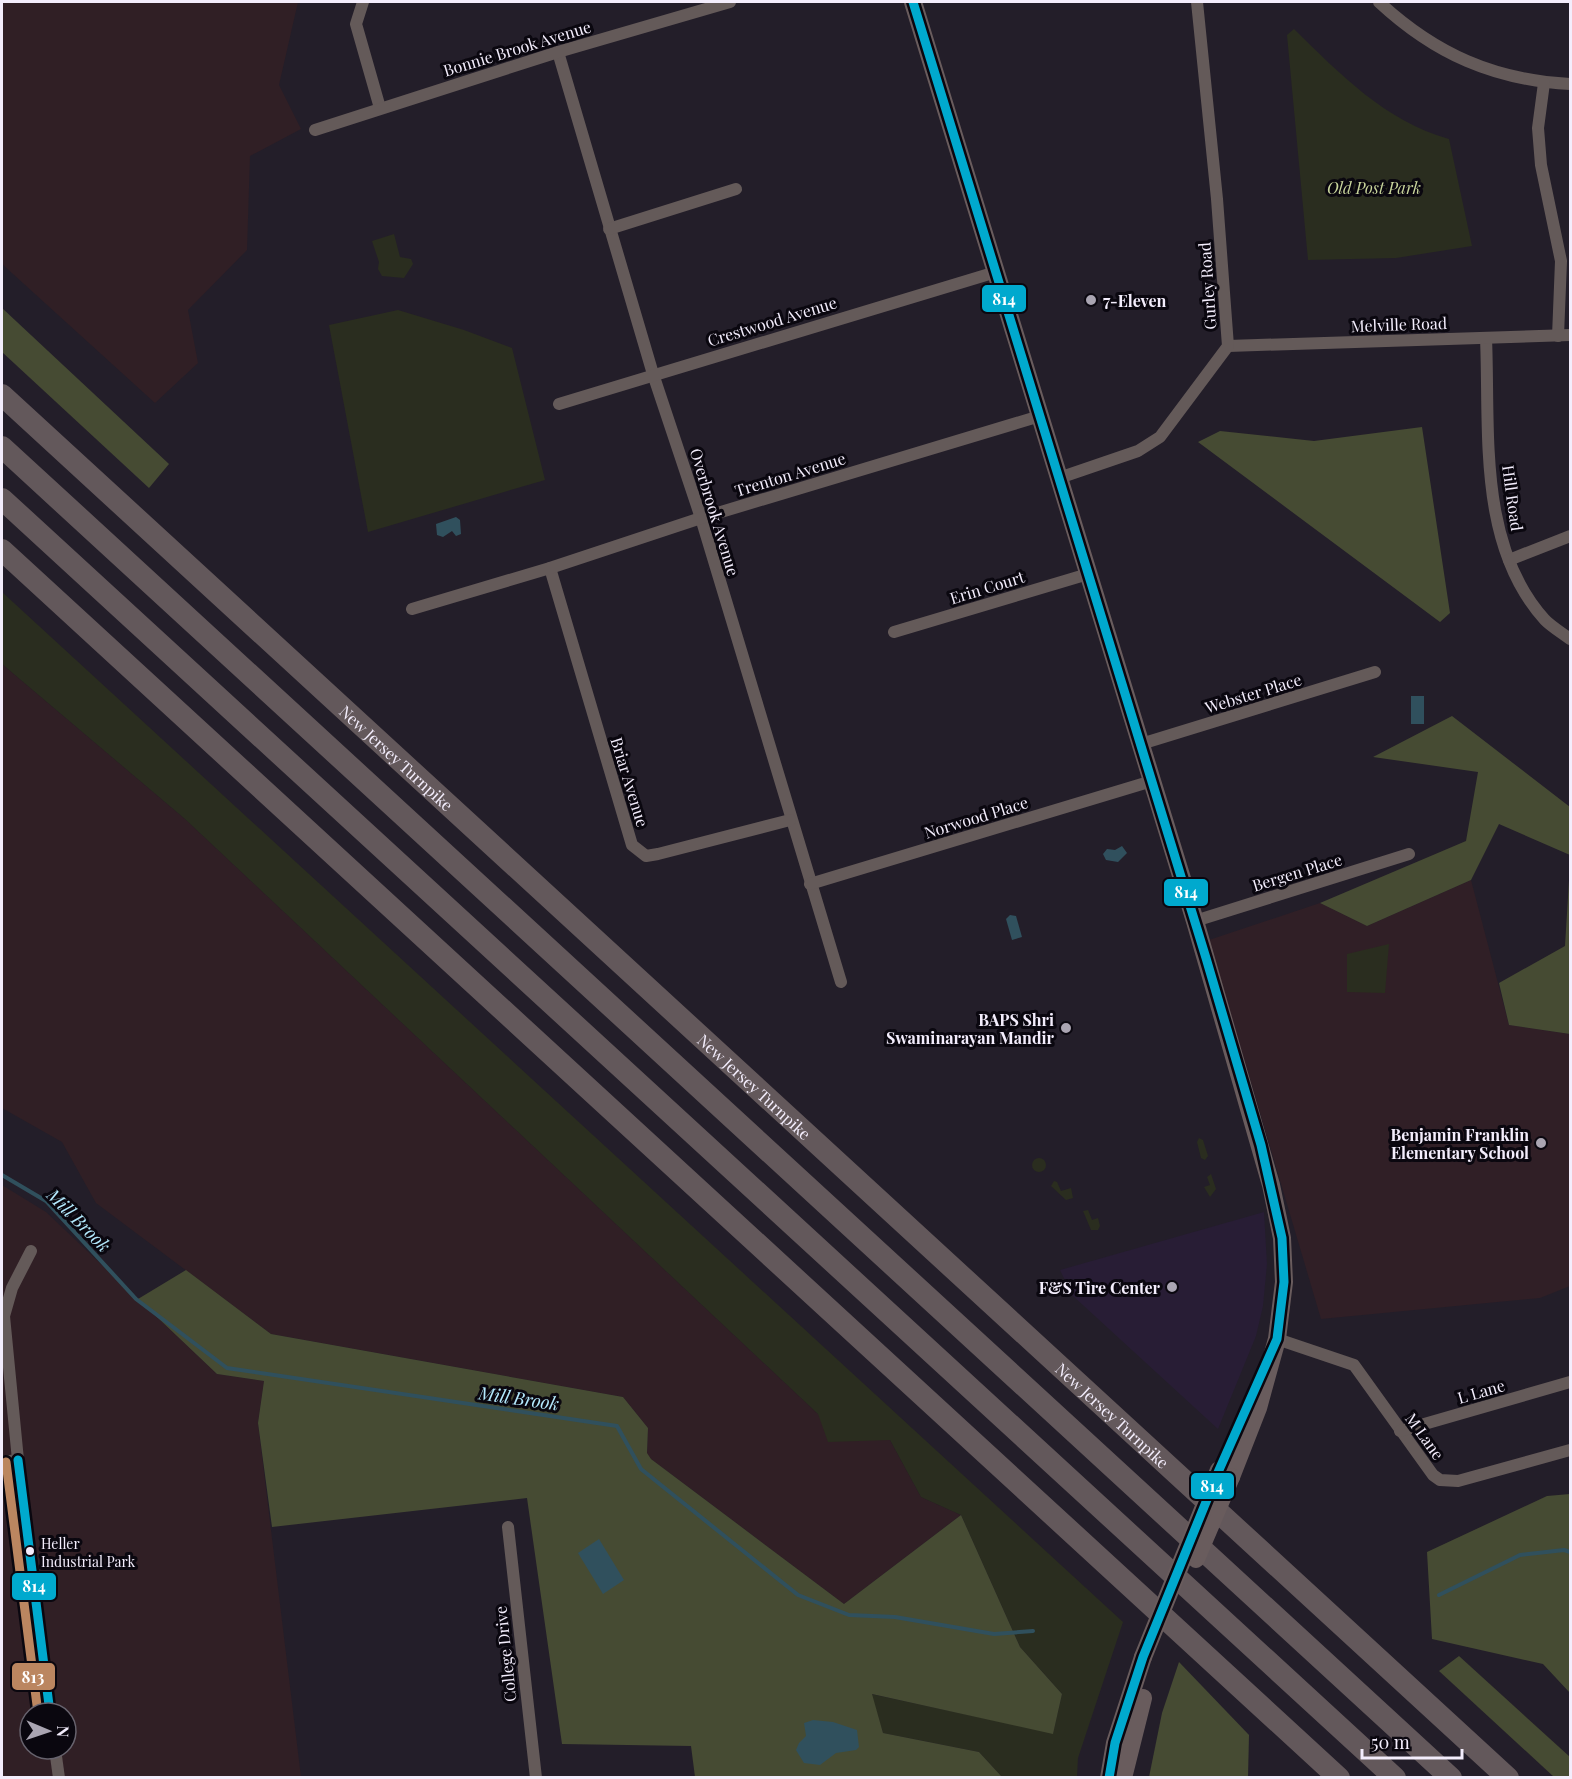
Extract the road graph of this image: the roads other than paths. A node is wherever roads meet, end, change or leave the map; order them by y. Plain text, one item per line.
1 (363, 2) edge
2 (730, 2) edge
3 (913, 2) edge
4 (1197, 2) edge
5 (1379, 2) edge
6 (558, 52) junction
7 (1544, 83) junction
8 (1570, 84) edge
9 (380, 108) junction
10 (315, 130) dead end
11 (736, 189) dead end
12 (609, 229) junction
13 (996, 272) junction
14 (1564, 336) edge
15 (1486, 338) junction
16 (1228, 346) junction
17 (653, 374) junction
18 (2, 395) edge
19 (559, 404) dead end
20 (1040, 416) junction
21 (2, 447) edge
22 (1059, 478) junction
23 (2, 499) edge
24 (701, 518) junction
25 (1570, 536) edge
26 (2, 550) edge
27 (1509, 560) junction
28 (550, 568) junction
29 (1088, 574) junction
30 (412, 609) dead end
31 (894, 632) dead end
32 (1570, 639) edge
33 (1375, 672) dead end
34 (1141, 744) junction
35 (1152, 781) junction
36 (790, 820) junction
37 (1409, 854) dead end
38 (810, 884) junction
39 (1195, 921) junction
40 (841, 982) dead end
41 (31, 1251) dead end
42 (1278, 1339) junction
43 (1570, 1386) edge
44 (1400, 1431) junction
45 (1570, 1450) edge
46 (18, 1460) junction
47 (2, 1462) edge
48 (508, 1527) dead end
49 (1149, 1658) junction
50 (48, 1701) edge
51 (57, 1761) edge
52 (59, 1778) edge
53 (536, 1778) edge
54 (1109, 1778) edge
55 (1123, 1778) edge
56 (1339, 1778) edge
57 (1395, 1778) edge
58 (1451, 1778) edge
59 (1508, 1778) edge

1 - 9 street
2 - 6 street, Bonnie Brook Avenue
3 - 13 main road
4 - 16 street, Gurley Road
5 - 7 street
6 - 9 street, Bonnie Brook Avenue
6 - 12 street, Overbrook Avenue
7 - 8 street
7 - 14 street
9 - 10 street, Bonnie Brook Avenue
11 - 12 street
12 - 17 street, Overbrook Avenue
13 - 17 street, Crestwood Avenue
13 - 20 main road
14 - 15 street, Melville Road
15 - 16 street, Melville Road
15 - 27 street, Hill Road
16 - 22 street, Gurley Road
17 - 19 street, Crestwood Avenue
17 - 24 street, Overbrook Avenue
18 - 59 highway, New Jersey Turnpike
20 - 22 main road
20 - 24 street, Trenton Avenue
21 - 58 highway
22 - 29 main road
23 - 57 highway
24 - 28 street, Trenton Avenue
24 - 36 street, Overbrook Avenue
25 - 27 street
26 - 56 highway
27 - 32 street, Hill Road
28 - 30 street, Trenton Avenue
28 - 36 street, Briar Avenue
29 - 31 street, Erin Court
29 - 34 main road
33 - 34 street, Webster Place
34 - 35 main road
35 - 38 street, Norwood Place
35 - 39 main road
36 - 38 street, Overbrook Avenue
37 - 39 street, Bergen Place
38 - 40 street, Overbrook Avenue
39 - 42 main road
41 - 46 street
42 - 44 street, M Lane
42 - 49 main road, bridge
43 - 44 street, L Lane
44 - 45 street, M Lane
46 - 47 street
46 - 50 street
48 - 53 street, College Drive
49 - 54 main road
49 - 55 main road
51 - 52 street

